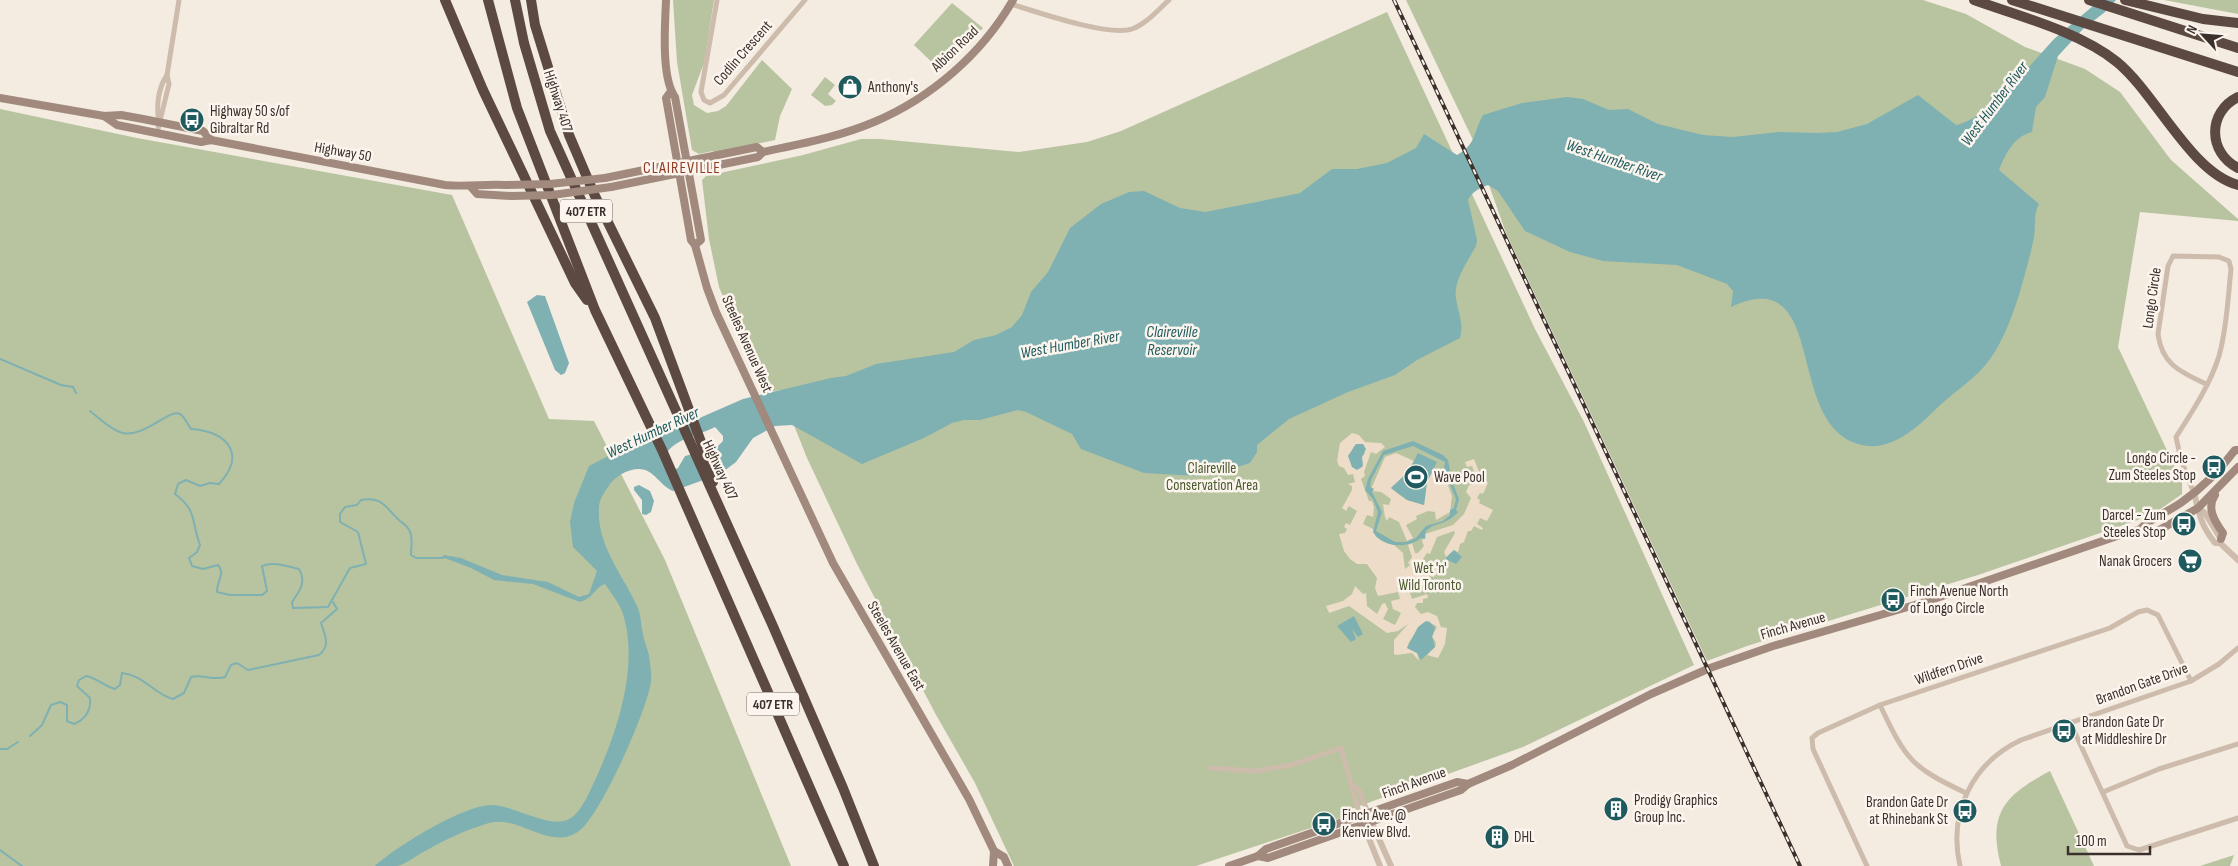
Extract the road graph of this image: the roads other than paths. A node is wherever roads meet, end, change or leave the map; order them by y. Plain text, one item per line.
1 (179, 0) edge
2 (445, 0) edge
3 (488, 0) edge
4 (515, 0) edge
5 (531, 0) edge
6 (538, 0) edge
7 (666, 0) edge
8 (717, 0) edge
9 (805, 0) edge
10 (1169, 0) edge
11 (1974, 0) edge
12 (2012, 0) edge
13 (2089, 0) edge
14 (2125, 0) edge
15 (1012, 2) edge
16 (2238, 23) edge
17 (540, 40) junction
18 (2238, 48) edge
19 (2238, 72) edge
20 (671, 91) junction
21 (2238, 97) edge
22 (0, 98) edge
23 (104, 116) junction
24 (158, 122) junction
25 (157, 133) junction
26 (211, 140) junction
27 (763, 152) junction
28 (687, 162) junction
29 (677, 164) junction
30 (2238, 168) edge
31 (689, 172) junction
32 (679, 174) junction
33 (2238, 185) edge
34 (471, 187) junction
35 (695, 245) junction
36 (595, 310) junction
37 (2206, 384) junction
38 (2238, 450) edge
39 (781, 452) joint
40 (2238, 466) edge
41 (2231, 475) junction
42 (2194, 493) junction
43 (715, 495) junction
44 (2198, 508) junction
45 (2139, 530) junction
46 (2221, 541) junction
47 (2238, 560) edge
48 (2238, 648) edge
49 (2191, 681) junction
50 (1880, 705) junction
51 (2070, 722) junction
52 (2238, 744) edge
53 (1211, 768) dead end
54 (1468, 784) junction
55 (2103, 792) junction
56 (1966, 793) junction
57 (1364, 815) junction
58 (2238, 818) edge
59 (1372, 823) junction
60 (1364, 826) junction
61 (994, 851) junction
62 (1258, 856) junction
63 (844, 866) edge
64 (874, 866) edge
65 (994, 866) edge
66 (1008, 866) edge
67 (1229, 866) edge
68 (1380, 866) edge
69 (1391, 866) edge
70 (1867, 866) edge
71 (1960, 866) edge

1 - 24 street
2 - 36 highway
3 - 36 highway, 407 ETR
4 - 43 highway, Highway 407 / 407 ETR
5 - 17 highway
6 - 17 highway
7 - 20 main road, Steeles Avenue West
8 - 9 street, Codlin Crescent
10 - 15 street
11 - 33 highway
12 - 19 highway
13 - 18 highway
14 - 16 highway
15 - 27 main road, Albion Road
17 - 43 highway
20 - 28 main road, Steeles Avenue West
20 - 29 main road, Steeles Avenue West
21 - 30 highway
22 - 23 main road, Highway 50
23 - 24 main road, Highway 50
23 - 25 main road, Highway 50
24 - 25 street
24 - 26 main road, Highway 50
25 - 26 main road, Highway 50
26 - 34 main road, Highway 50
27 - 28 main road, Albion Road
27 - 31 main road, Albion Road
28 - 29 main road, Highway 50
28 - 31 main road, Steeles Avenue West
29 - 32 main road, Steeles Avenue West
29 - 34 main road, Highway 50, bridge
31 - 32 main road, Albion Road
31 - 35 main road, Steeles Avenue West
32 - 34 main road, Highway 50, bridge
32 - 35 main road, Steeles Avenue West
35 - 39 main road, Steeles Avenue West
36 - 63 highway, 407 ETR
37 - 37 street, Longo Circle
37 - 42 street, Longo Circle
38 - 42 main road, Finch Avenue
39 - 61 main road, Steeles Avenue East
40 - 41 main road, Finch Avenue
41 - 44 main road, Finch Avenue
41 - 46 main road
42 - 44 street, Longo Circle
42 - 45 main road, Finch Avenue
43 - 64 highway, Highway 407 / 407 ETR
44 - 45 main road, Finch Avenue
44 - 46 street
45 - 54 main road, Finch Avenue
46 - 47 street
48 - 49 street, Brandon Gate Drive
49 - 50 street, Wildfern Drive
49 - 51 street, Brandon Gate Drive
50 - 56 street
50 - 70 street, Wildfern Drive
51 - 55 street
51 - 56 street, Brandon Gate Drive
52 - 55 street
53 - 57 street
54 - 57 main road, Finch Avenue
54 - 59 main road, Finch Avenue
55 - 58 street
56 - 71 street, Brandon Gate Drive
57 - 59 street
57 - 60 street
57 - 62 main road, Finch Avenue
59 - 60 main road, Finch Avenue
59 - 69 street
60 - 62 main road, Finch Avenue
60 - 68 street
61 - 65 main road, Steeles Avenue East
61 - 66 main road, Steeles Avenue East
62 - 67 main road, Finch Avenue

